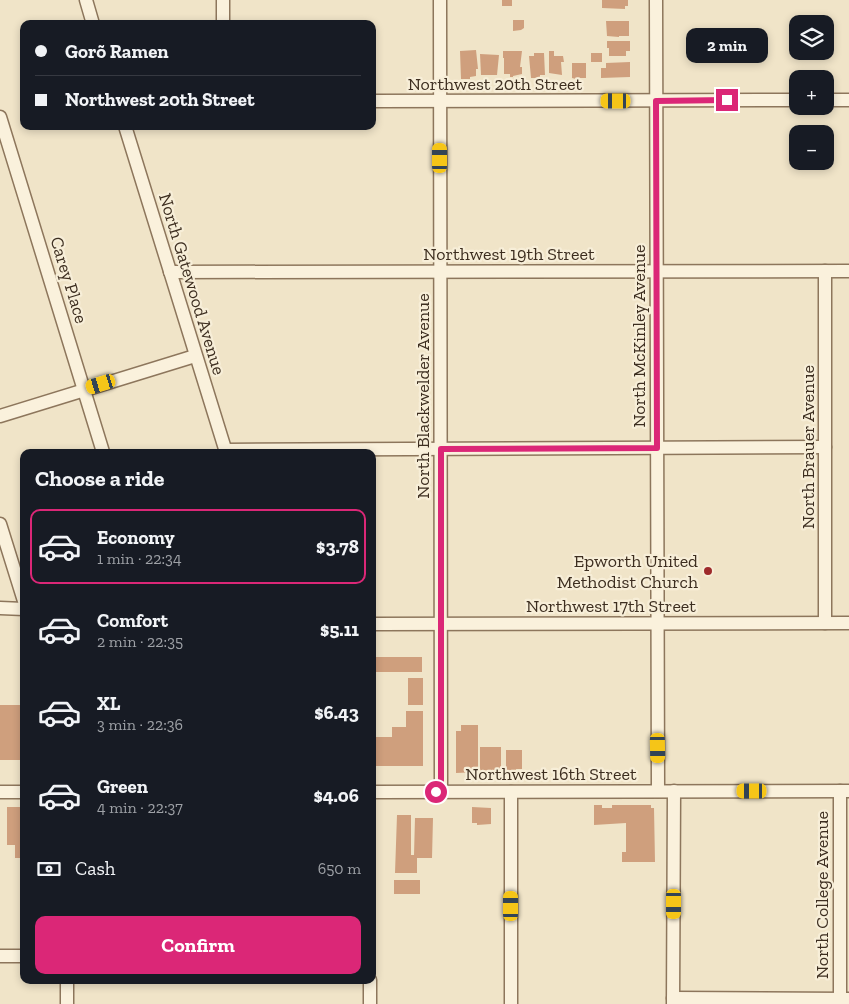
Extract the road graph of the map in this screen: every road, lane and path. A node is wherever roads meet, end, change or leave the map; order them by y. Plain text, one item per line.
1 (86, 0) edge
2 (223, 0) edge
3 (440, 0) edge
4 (656, 0) edge
5 (92, 20) edge
6 (223, 20) edge
7 (789, 100) edge
8 (834, 100) edge
9 (849, 100) edge
10 (376, 101) edge
11 (440, 101) junction
12 (656, 101) junction
13 (0, 117) edge
14 (126, 130) edge
15 (657, 271) junction
16 (825, 271) junction
17 (849, 271) edge
18 (170, 272) junction
19 (440, 272) junction
20 (195, 356) junction
21 (84, 389) junction
22 (0, 416) edge
23 (825, 447) junction
24 (657, 448) junction
25 (102, 449) edge
26 (225, 449) edge
27 (441, 449) junction
28 (376, 450) edge
29 (0, 524) edge
30 (20, 589) edge
31 (0, 608) edge
32 (20, 609) edge
33 (825, 623) junction
34 (849, 623) edge
35 (376, 624) edge
36 (441, 624) junction
37 (657, 624) junction
38 (658, 791) junction
39 (674, 791) junction
40 (844, 791) edge
41 (0, 792) edge
42 (20, 792) edge
43 (376, 792) edge
44 (441, 792) junction
45 (511, 792) junction
46 (0, 956) edge
47 (20, 956) edge
48 (67, 984) edge
49 (370, 984) edge
50 (844, 999) edge
51 (673, 1001) edge
52 (67, 1004) edge
53 (370, 1004) edge
54 (511, 1004) edge

1 - 5 street
2 - 6 street
3 - 11 street, North Blackwelder Avenue
4 - 12 street, North McKinley Avenue
7 - 12 street, Northwest 20th Street
8 - 9 street
10 - 11 street, Northwest 20th Street
11 - 12 street, Northwest 20th Street
11 - 19 street, North Blackwelder Avenue
12 - 15 street, North McKinley Avenue
13 - 21 street, Carey Place
14 - 18 street, North Gatewood Avenue
15 - 16 street, Northwest 19th Street
15 - 19 street, Northwest 19th Street
15 - 24 street, North McKinley Avenue
16 - 17 street, Northwest 19th Street
16 - 23 street, North Brauer Avenue
18 - 19 street, Northwest 19th Street
18 - 20 street, North Gatewood Avenue
19 - 27 street, North Blackwelder Avenue
20 - 21 street
20 - 26 street, North Gatewood Avenue
21 - 22 street
21 - 25 street, Carey Place
23 - 24 street
23 - 33 street, North Brauer Avenue
24 - 27 street
24 - 37 street, North McKinley Avenue
27 - 28 street
27 - 36 street, North Blackwelder Avenue
29 - 30 street
31 - 32 street
33 - 34 street, Northwest 17th Street
33 - 37 street, Northwest 17th Street
35 - 36 street, Northwest 17th Street
36 - 37 street, Northwest 17th Street
36 - 44 street, North Blackwelder Avenue
37 - 38 street, North McKinley Avenue
38 - 39 street, Northwest 16th Street
38 - 45 street, Northwest 16th Street
39 - 40 street, Northwest 16th Street
39 - 51 street
40 - 50 street, North College Avenue
41 - 42 street
43 - 44 street, Northwest 16th Street
44 - 45 street, Northwest 16th Street
45 - 54 street
46 - 47 street
48 - 52 street
49 - 53 street
50 - 51 street

